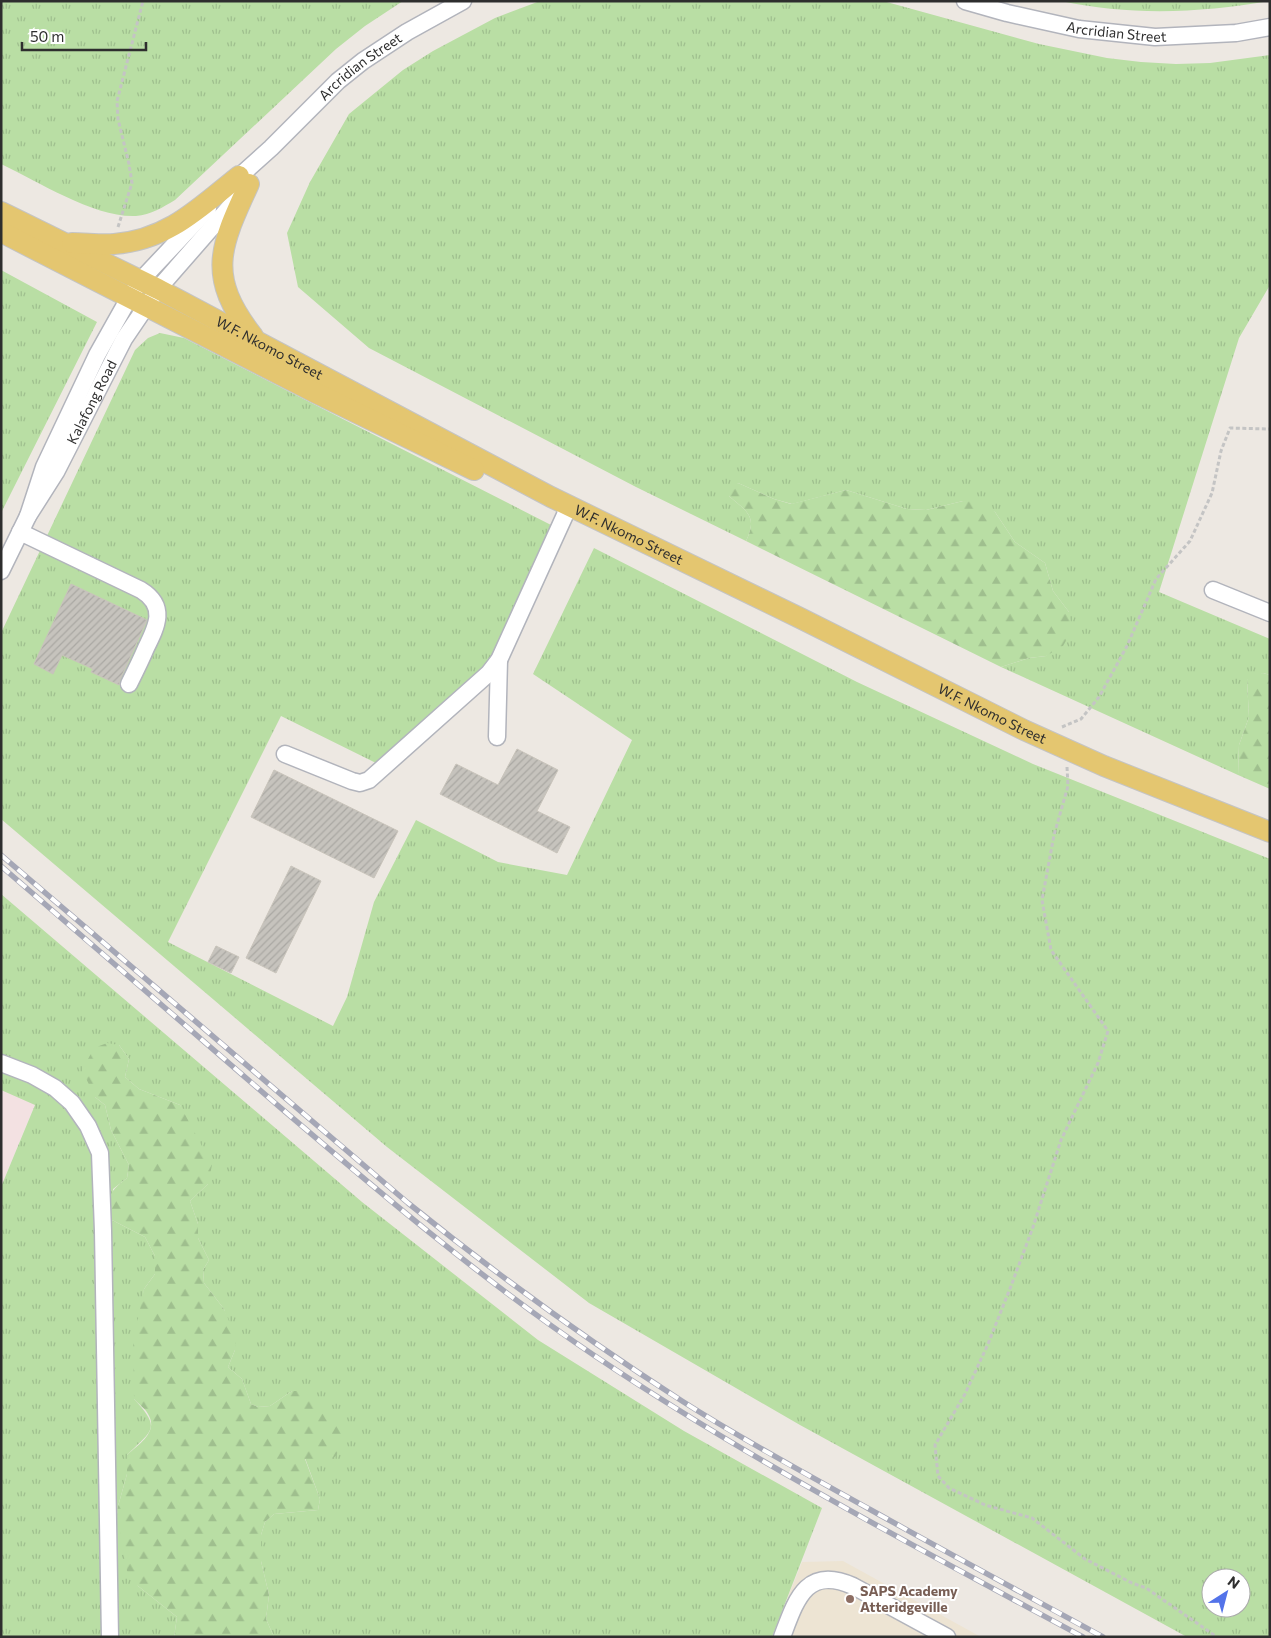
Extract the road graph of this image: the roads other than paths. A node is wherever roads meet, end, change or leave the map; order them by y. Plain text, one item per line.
1 (464, 1) edge
2 (965, 1) edge
3 (1270, 27) edge
4 (244, 180) junction
5 (1, 212) edge
6 (1, 232) edge
7 (65, 242) junction
8 (150, 285) junction
9 (137, 302) junction
10 (256, 340) junction
11 (566, 510) junction
12 (20, 532) junction
13 (1, 571) edge
14 (1213, 590) dead end
15 (1270, 613) edge
16 (499, 660) junction
17 (129, 684) dead end
18 (498, 737) dead end
19 (285, 754) dead end
20 (1270, 832) edge
21 (1270, 843) edge
22 (1, 1063) edge
23 (110, 1637) edge
24 (782, 1637) edge
25 (947, 1637) edge

1 - 4 street, Arcridian Street
2 - 3 street, Arcridian Street
4 - 7 main road
4 - 8 street, Arcridian Street
4 - 10 main road
5 - 7 main road, W.F. Nkomo Street
6 - 9 main road, W.F. Nkomo Street
7 - 8 main road, W.F. Nkomo Street
8 - 9 street, Kalafong Road
8 - 10 main road, W.F. Nkomo Street
9 - 11 main road, W.F. Nkomo Street
9 - 12 street, Kalafong Road
10 - 11 main road, W.F. Nkomo Street
11 - 16 street
11 - 20 main road, W.F. Nkomo Street
11 - 21 main road, W.F. Nkomo Street
12 - 13 street, Kalafong Road
12 - 17 street
14 - 15 street
16 - 18 street
16 - 19 street
22 - 23 street
24 - 25 street

